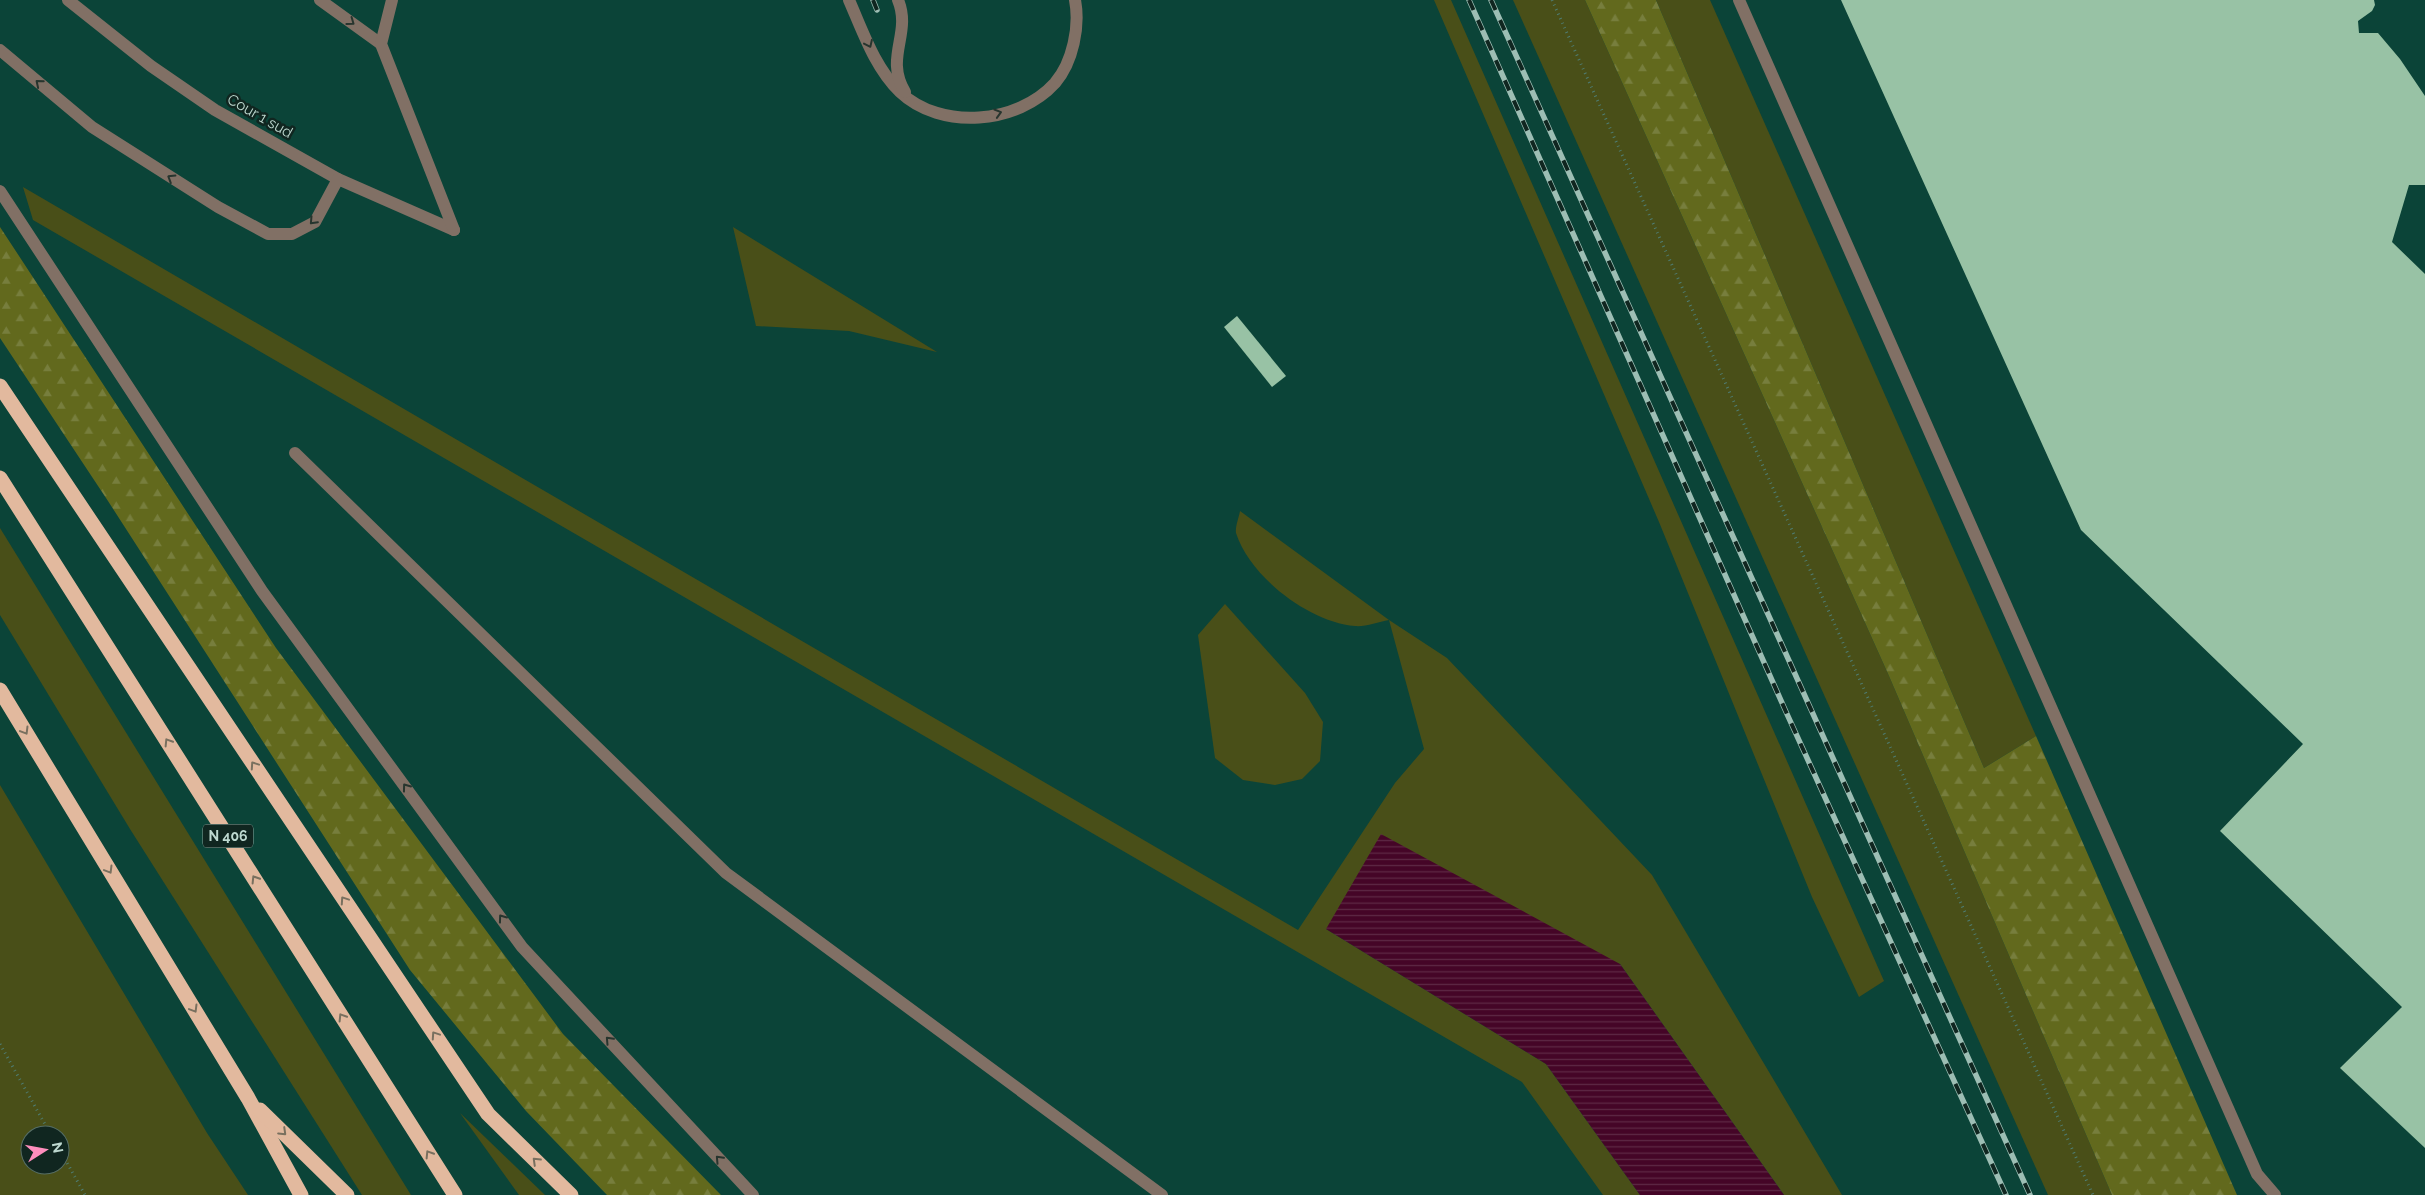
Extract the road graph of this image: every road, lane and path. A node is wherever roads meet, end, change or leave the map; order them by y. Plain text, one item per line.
1 (68, 0) edge
2 (320, 0) edge
3 (392, 0) edge
4 (849, 0) edge
5 (898, 0) edge
6 (1075, 0) edge
7 (1552, 0) edge
8 (1739, 0) edge
9 (381, 44) junction
10 (0, 50) edge
11 (919, 106) junction
12 (338, 180) junction
13 (0, 191) edge
14 (0, 386) edge
15 (295, 453) dead end
16 (0, 478) edge
17 (0, 690) edge
18 (0, 1044) edge
19 (248, 1098) junction
20 (46, 1125) edge
21 (70, 1168) edge
22 (85, 1195) edge
23 (300, 1195) edge
24 (347, 1195) edge
25 (456, 1195) edge
26 (571, 1195) edge
27 (753, 1195) edge
28 (1162, 1195) edge
29 (2093, 1195) edge
30 (2275, 1195) edge

1 - 12 street, Cour 1 sud
2 -> 9 street
3 - 9 street
4 -> 11 street
5 - 11 street
11 -> 6 street
7 - 29 path
8 - 30 street
9 - 12 street, Cour 1 sud
12 -> 10 street
27 -> 13 street
26 -> 14 highway
15 - 28 street
25 -> 16 highway, N 406
17 -> 19 highway
18 - 20 path
19 - 23 highway
19 -> 24 highway
21 - 22 path

